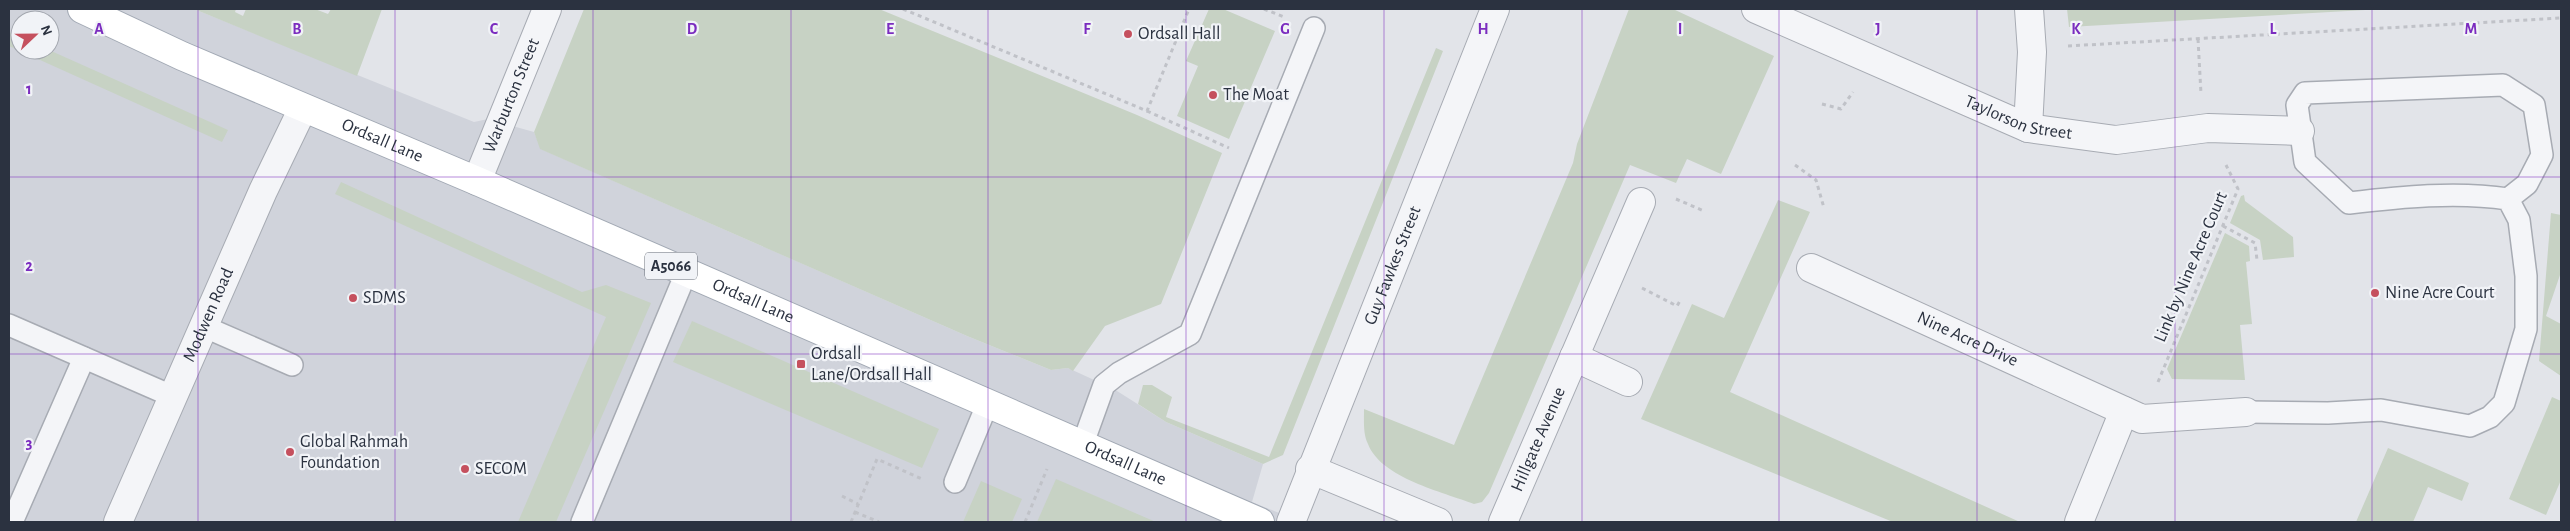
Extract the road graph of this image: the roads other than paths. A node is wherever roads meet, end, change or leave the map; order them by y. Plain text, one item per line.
1 (82, 9) edge
2 (547, 9) edge
3 (1495, 9) edge
4 (1756, 9) edge
5 (2029, 9) edge
6 (1314, 28) dead end
7 (304, 108) junction
8 (2028, 128) junction
9 (2300, 131) junction
10 (477, 181) junction
11 (2508, 199) junction
12 (1641, 202) dead end
13 (1811, 268) dead end
14 (686, 273) junction
15 (9, 325) edge
16 (205, 327) junction
17 (1574, 357) junction
18 (84, 358) junction
19 (292, 365) dead end
20 (1628, 382) dead end
21 (174, 397) junction
22 (987, 405) junction
23 (2246, 412) joint
24 (2133, 415) junction
25 (1082, 446) junction
26 (1310, 469) junction
27 (955, 482) dead end
28 (12, 522) edge
29 (118, 522) edge
30 (582, 522) edge
31 (1260, 522) edge
32 (1291, 522) edge
33 (1438, 522) edge
34 (1503, 522) edge
35 (2079, 522) edge

1 - 7 main road, Ordsall Lane / A5066
2 - 10 street, Warburton Street
3 - 26 street, Guy Fawkes Street
4 - 8 street, Taylorson Street
5 - 8 street
6 - 25 lane
7 - 10 main road, Ordsall Lane / A5066
7 - 16 street, Modwen Road
8 - 9 street, Taylorson Street
9 - 11 lane
9 - 11 lane
10 - 14 main road, Ordsall Lane / A5066
11 - 23 lane
12 - 17 street, Hillgate Avenue
13 - 24 street, Nine Acre Drive
14 - 22 main road, Ordsall Lane / A5066
14 - 30 lane
15 - 18 lane
16 - 19 lane
16 - 21 street, Modwen Road
17 - 20 street
17 - 34 street, Hillgate Avenue
18 - 21 lane
18 - 28 lane
21 - 29 street, Modwen Road
22 - 25 main road, Ordsall Lane / A5066
22 - 27 lane
23 - 24 street, Nine Acre Drive
24 - 35 street
25 - 31 main road, Ordsall Lane / A5066
26 - 32 street, Guy Fawkes Street
26 - 33 street

